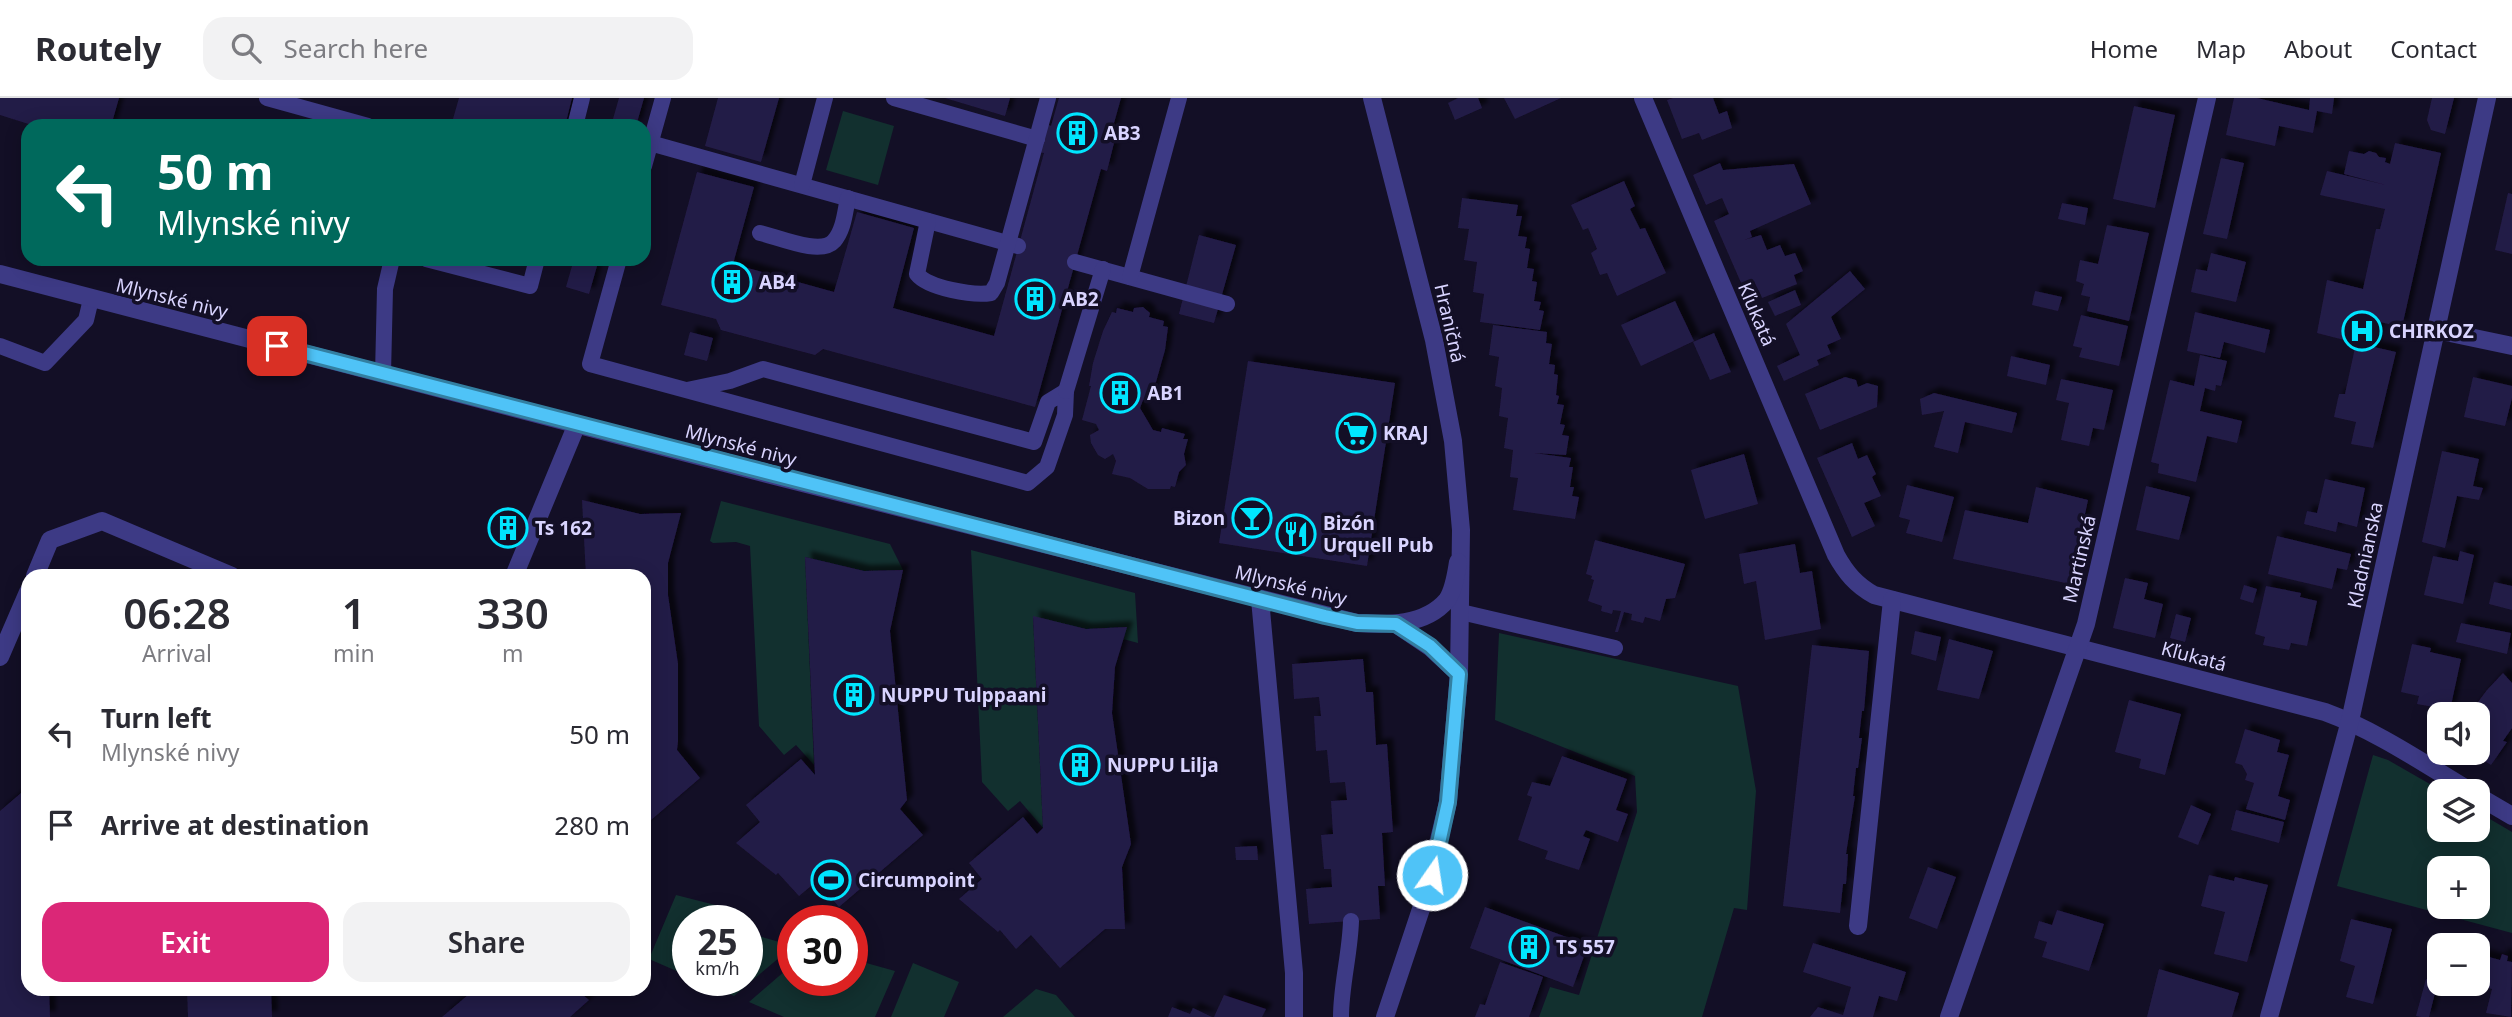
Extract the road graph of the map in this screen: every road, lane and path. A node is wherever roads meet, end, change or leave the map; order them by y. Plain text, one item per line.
1 (267, 98) edge
2 (582, 98) edge
3 (663, 98) edge
4 (825, 98) edge
5 (894, 98) edge
6 (1048, 98) edge
7 (1179, 98) edge
8 (1372, 98) edge
9 (1643, 98) edge
10 (2207, 98) edge
11 (2487, 98) edge
12 (922, 102) edge
13 (343, 119) edge
14 (577, 119) edge
15 (1037, 139) junction
16 (651, 140) edge
17 (651, 143) edge
18 (802, 185) junction
19 (848, 198) junction
20 (928, 220) junction
21 (760, 233) dead end
22 (1013, 244) junction
23 (1075, 262) dead end
24 (390, 266) edge
25 (453, 266) edge
26 (535, 266) edge
27 (617, 266) edge
28 (1103, 269) junction
29 (0, 274) edge
30 (1130, 277) junction
31 (91, 299) junction
32 (1227, 304) dead end
33 (2437, 330) junction
34 (0, 346) edge
35 (2512, 346) edge
36 (383, 374) junction
37 (687, 390) junction
38 (1066, 391) junction
39 (577, 424) junction
40 (1458, 562) junction
41 (38, 569) edge
42 (215, 569) edge
43 (517, 569) edge
44 (1260, 599) junction
45 (1892, 600) junction
46 (21, 608) edge
47 (1461, 612) junction
48 (1396, 624) junction
49 (1615, 648) dead end
50 (2078, 648) junction
51 (0, 657) edge
52 (1459, 674) junction
53 (2350, 721) junction
54 (2449, 779) edge
55 (2490, 803) edge
56 (2512, 816) edge
57 (1352, 921) dead end
58 (1857, 926) dead end
59 (1294, 1017) edge
60 (1341, 1017) edge
61 (1385, 1017) edge
62 (1948, 1017) edge
63 (2269, 1017) edge

1 - 13 lane
2 - 14 lane
3 - 16 lane
4 - 18 lane
5 - 12 lane
6 - 15 lane
7 - 30 lane
8 - 40 street, Hraničná
9 - 45 street, Kľukatá
10 - 50 street, Martinská
11 - 33 street, Kladnianska
12 - 15 lane
15 - 22 lane
17 - 18 lane
18 - 19 lane
19 - 20 lane
19 - 21 lane
20 - 22 lane
20 - 22 lane
23 - 28 lane
24 - 36 lane
25 - 26 lane
27 - 37 lane
28 - 30 lane
28 - 38 lane
29 - 31 street, Mlynské nivy
30 - 32 lane
31 - 34 lane
31 - 36 street, Mlynské nivy
33 - 35 street
33 - 53 street, Kladnianska
36 - 39 street, Mlynské nivy
37 - 38 lane
37 - 38 lane
39 - 43 street
39 - 44 street, Mlynské nivy
40 - 47 street, Hraničná
40 - 48 street, Hraničná
41 - 42 street
44 - 48 street, Mlynské nivy
44 - 59 street
45 - 50 street, Kľukatá
45 - 58 street
46 - 51 street
47 - 49 lane
47 - 52 street, Hraničná
48 - 52 street
50 - 53 street, Kľukatá
50 - 62 street, Martinská
52 - 61 street, Hraničná
53 - 54 street, Kľukatá
53 - 63 street, Kladnianska
55 - 56 street
57 - 60 lane

